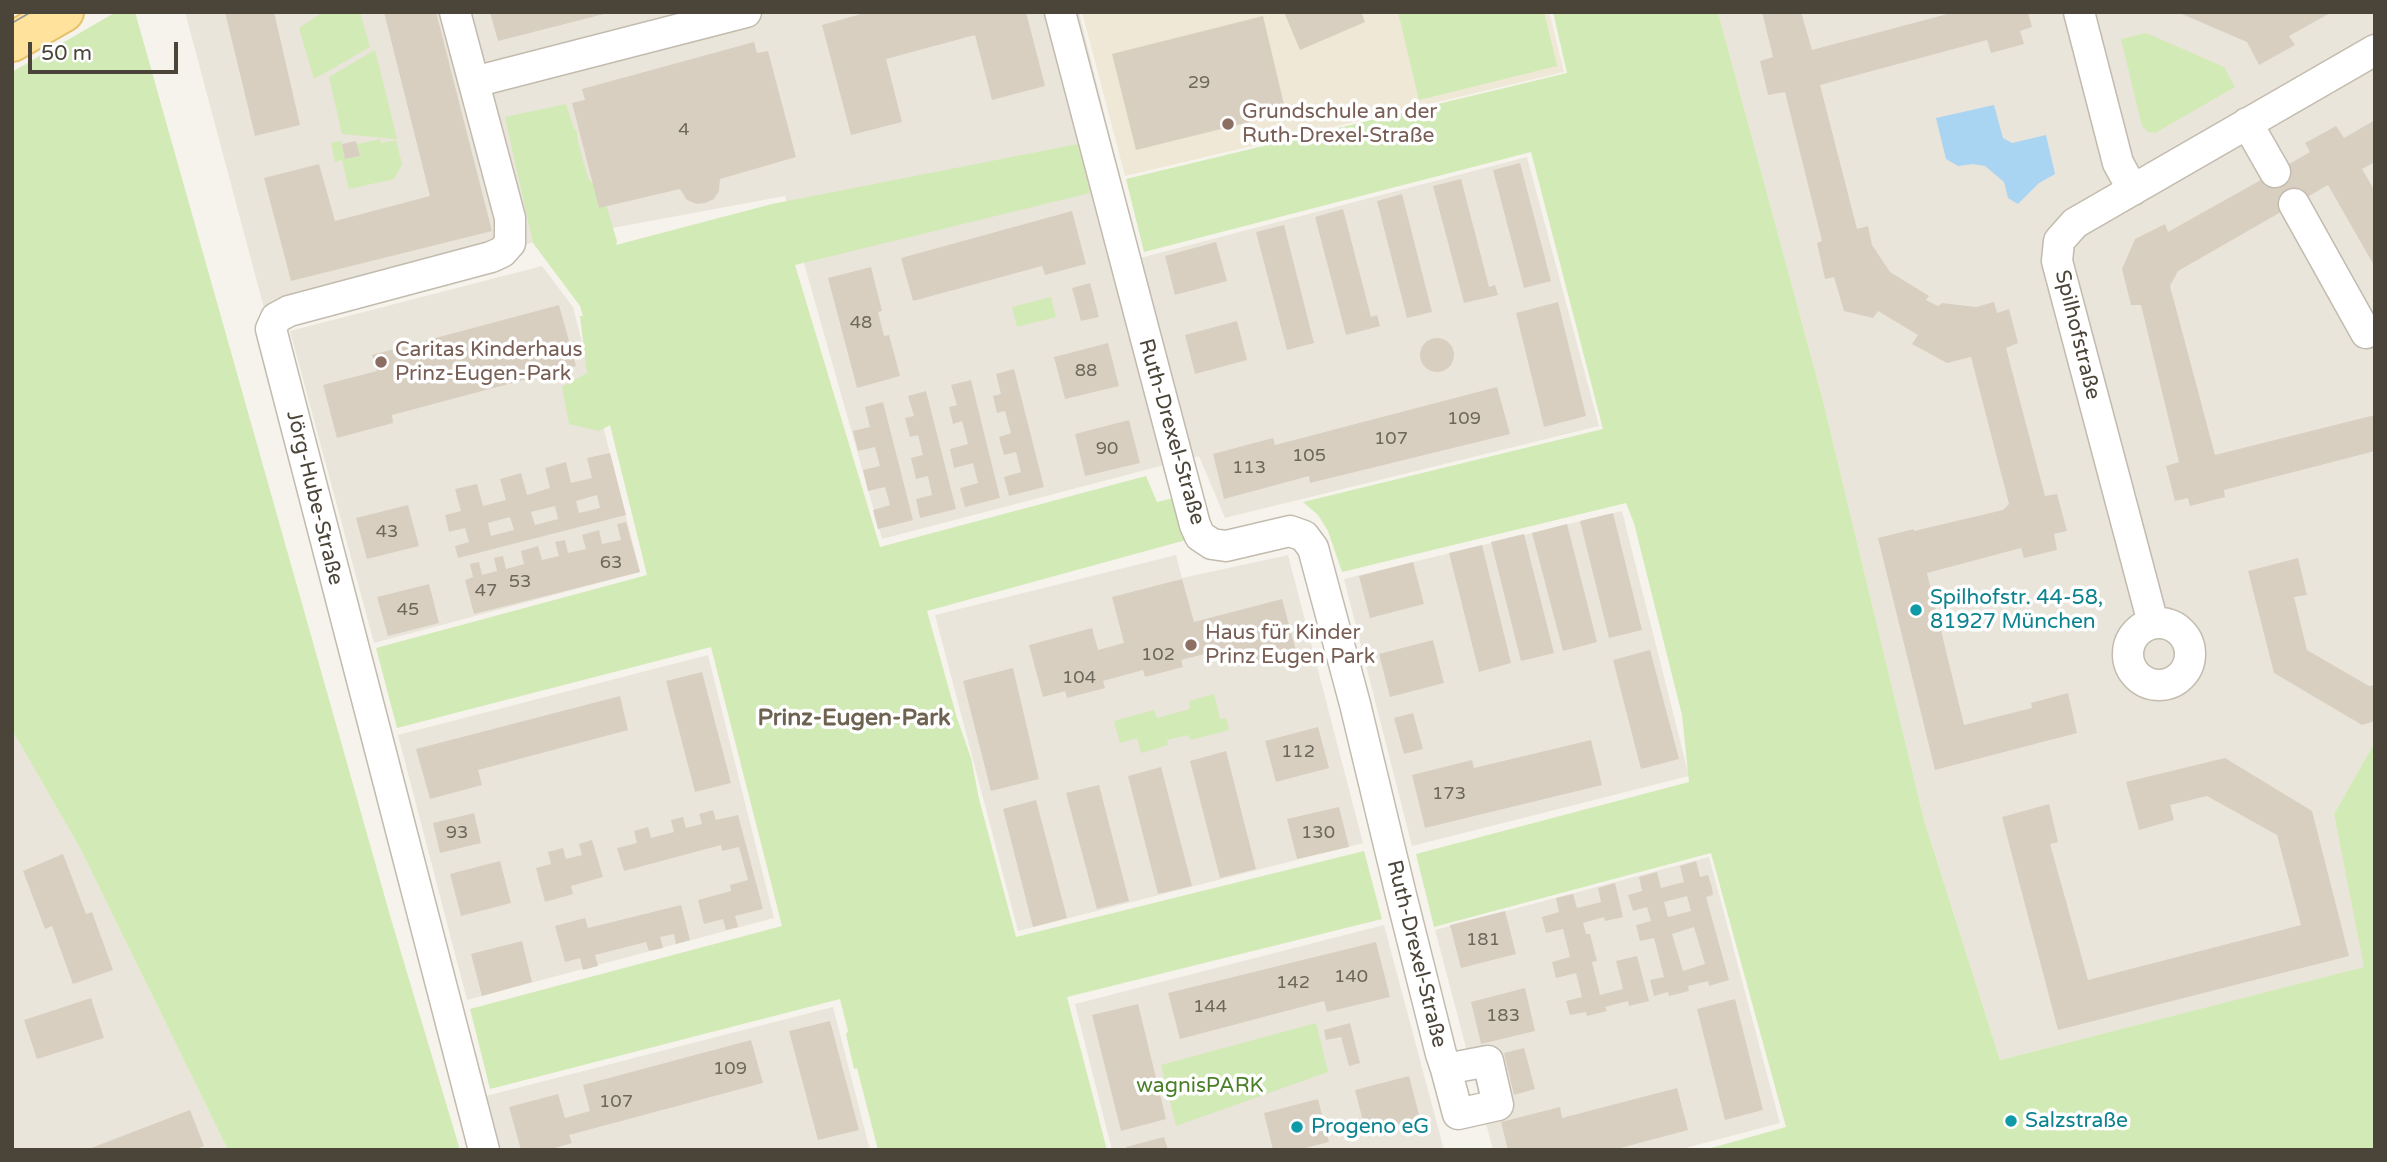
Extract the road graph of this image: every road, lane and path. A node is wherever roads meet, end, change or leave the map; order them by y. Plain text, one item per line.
1 (64, 12) edge
2 (455, 12) edge
3 (746, 12) edge
4 (1060, 12) edge
5 (2079, 12) edge
6 (12, 42) edge
7 (2375, 50) edge
8 (474, 82) junction
9 (2247, 123) junction
10 (2275, 172) dead end
11 (2133, 190) junction
12 (2294, 204) dead end
13 (2372, 337) edge
14 (2153, 623) dead end
15 (1446, 1069) dead end
16 (484, 1150) edge

1 - 6 main road
2 - 8 street, Jörg-Hube-Straße
3 - 8 street
4 - 15 street, Ruth-Drexel-Straße
5 - 11 street
7 - 9 street, Spilhofstraße
8 - 16 street, Jörg-Hube-Straße
9 - 10 street
9 - 11 street, Spilhofstraße
11 - 14 street, Spilhofstraße
12 - 13 street

